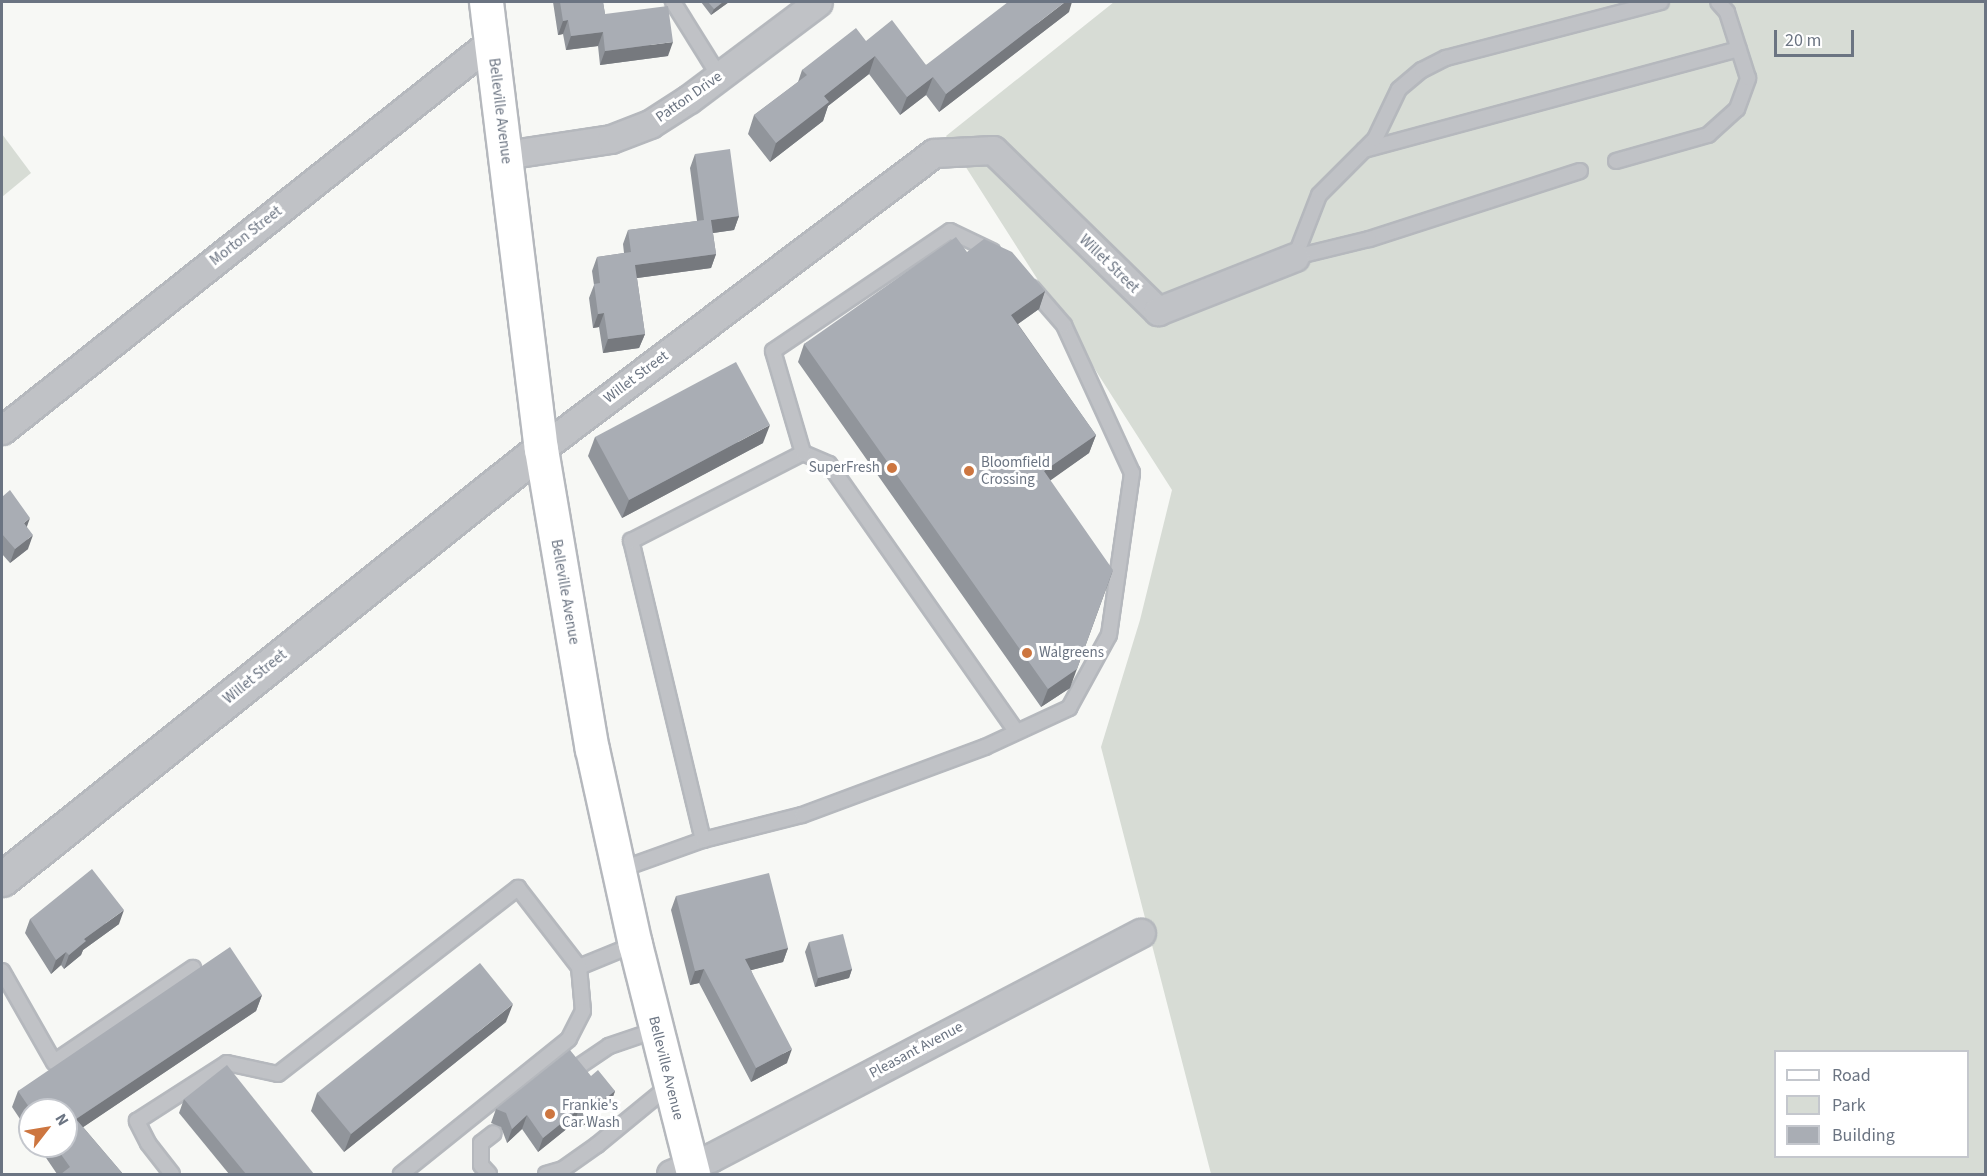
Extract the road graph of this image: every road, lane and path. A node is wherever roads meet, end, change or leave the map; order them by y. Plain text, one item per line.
1 (486, 2) edge
2 (674, 2) edge
3 (818, 2) edge
4 (1661, 2) edge
5 (1718, 2) edge
6 (491, 42) junction
7 (1739, 49) junction
8 (719, 76) junction
9 (1364, 150) junction
10 (506, 155) junction
11 (1616, 161) dead end
12 (1580, 171) dead end
13 (1295, 256) junction
14 (1006, 257) edge
15 (1020, 274) edge
16 (2, 430) edge
17 (541, 449) junction
18 (803, 453) junction
19 (1017, 732) junction
20 (704, 840) junction
21 (619, 870) junction
22 (2, 879) edge
23 (1141, 933) dead end
24 (635, 944) junction
25 (579, 967) junction
26 (192, 968) dead end
27 (2, 971) edge
28 (656, 1030) junction
29 (578, 1067) edge
30 (670, 1084) junction
31 (494, 1133) dead end
32 (685, 1172) edge
33 (172, 1174) edge
34 (401, 1174) edge
35 (489, 1174) edge
36 (546, 1174) edge

1 - 6 main road, Belleville Avenue
2 - 8 lane
3 - 8 street, Patton Drive
4 - 9 lane
5 - 7 lane
6 - 10 main road, Belleville Avenue
6 - 16 street, Morton Street
7 - 9 lane
7 - 11 lane
8 - 10 street, Patton Drive
9 - 13 lane
10 - 17 main road, Belleville Avenue
12 - 13 lane
13 - 17 street, Willet Street
14 - 18 lane
15 - 19 lane
17 - 21 main road, Belleville Avenue
17 - 22 street, Willet Street
18 - 19 lane
18 - 20 lane
19 - 20 lane
20 - 21 lane
21 - 24 main road, Belleville Avenue
23 - 32 street, Pleasant Avenue
24 - 25 lane
24 - 28 main road, Belleville Avenue
25 - 33 lane
25 - 34 lane
26 - 27 lane
28 - 29 lane
28 - 30 main road, Belleville Avenue
30 - 32 main road, Belleville Avenue
30 - 36 lane
31 - 35 lane

